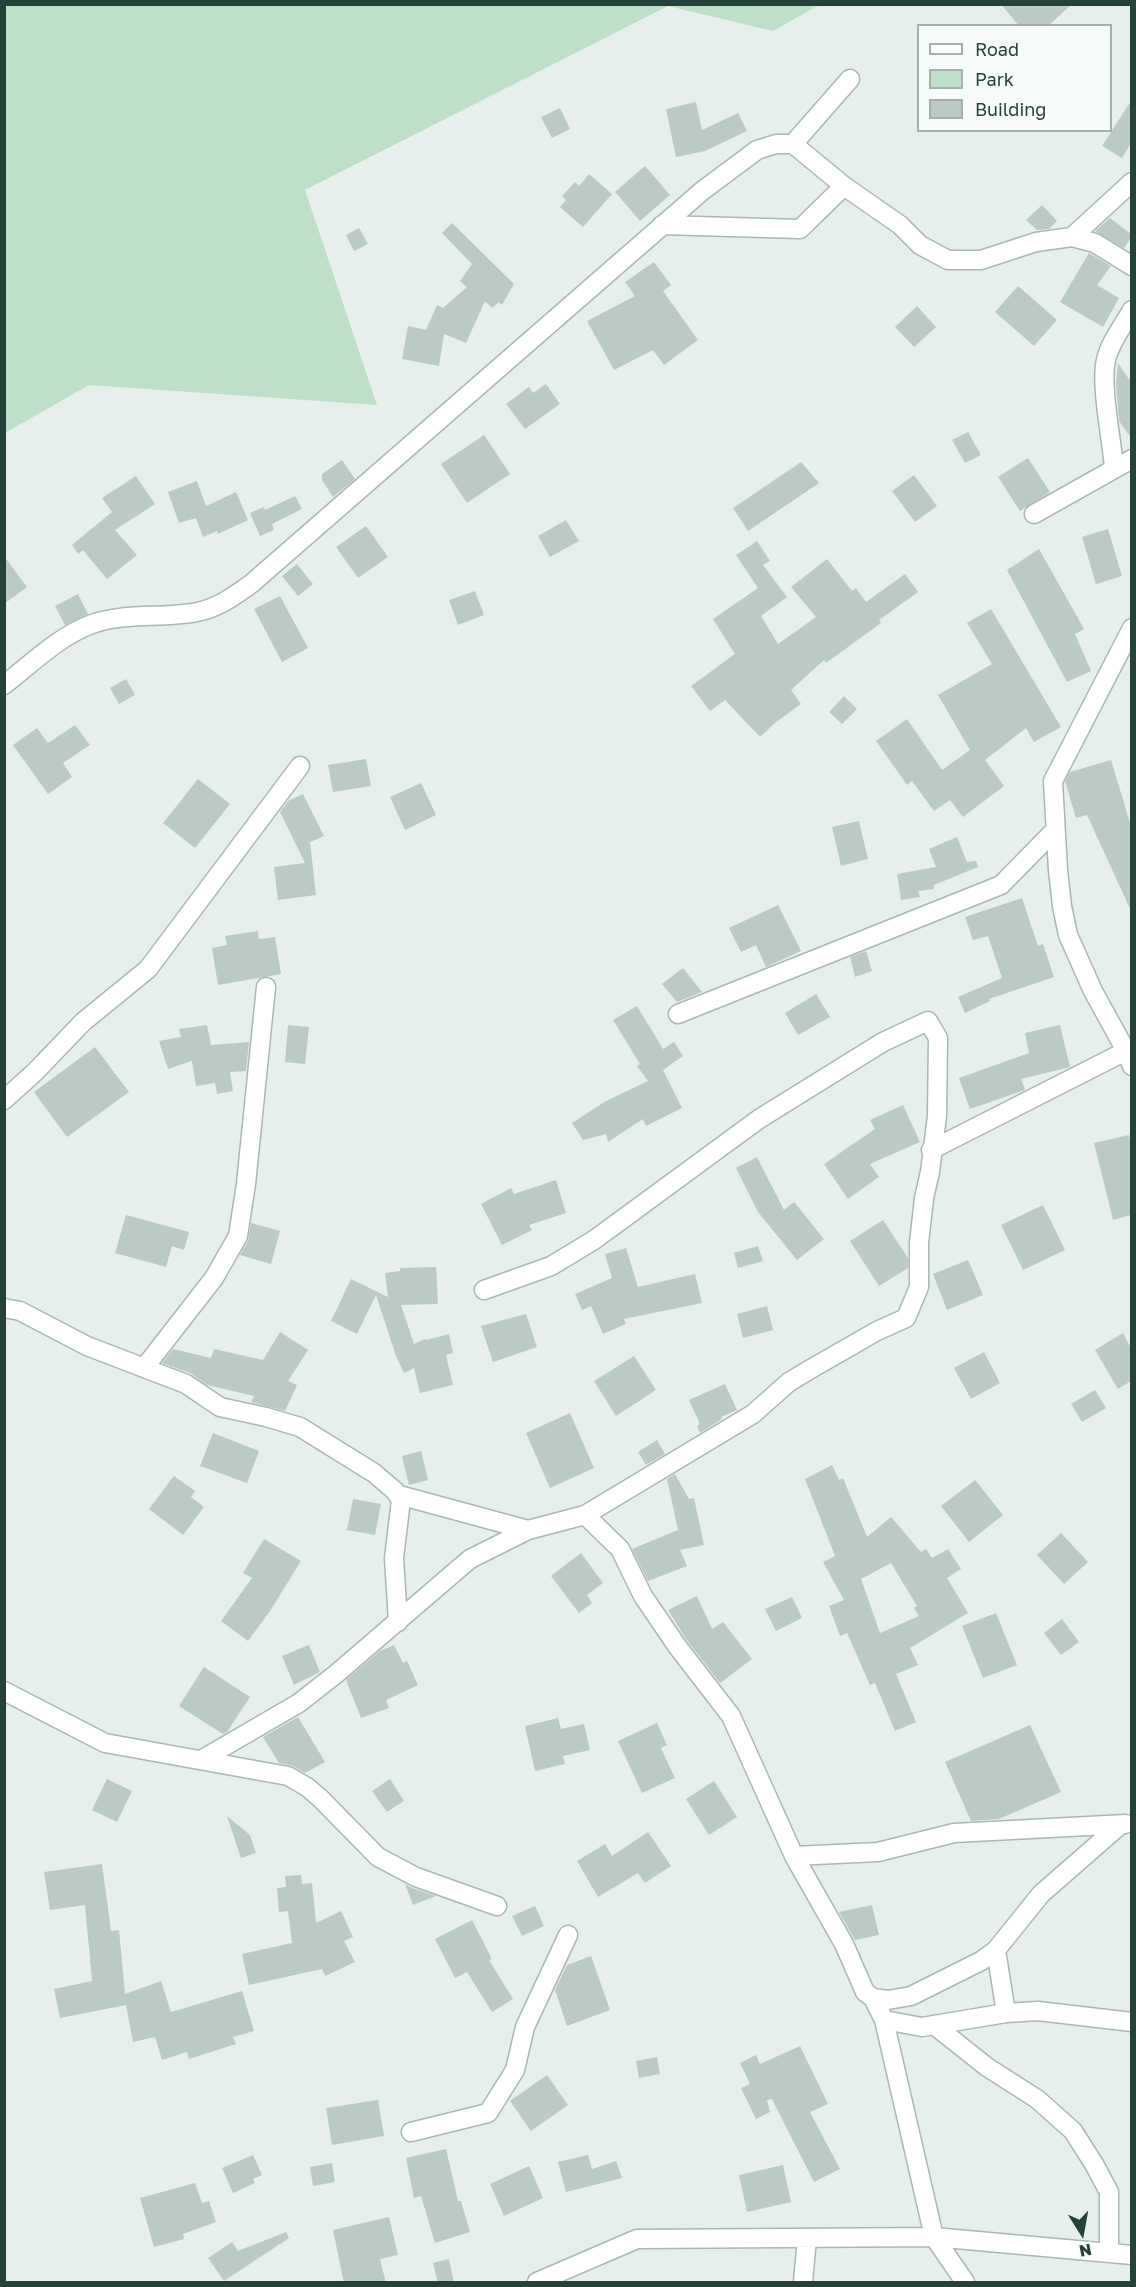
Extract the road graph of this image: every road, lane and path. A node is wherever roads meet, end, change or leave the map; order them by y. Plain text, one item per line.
1 (850, 79) dead end
2 (793, 144) junction
3 (1131, 182) edge
4 (844, 186) junction
5 (662, 225) junction
6 (1072, 237) junction
7 (1131, 266) edge
8 (1131, 310) edge
9 (1131, 459) edge
10 (1114, 468) junction
11 (1034, 514) dead end
12 (1131, 628) edge
13 (4, 685) edge
14 (300, 766) dead end
15 (1055, 830) junction
16 (266, 987) dead end
17 (678, 1014) dead end
18 (1129, 1059) edge
19 (4, 1100) edge
20 (931, 1150) junction
21 (484, 1290) dead end
22 (4, 1308) edge
23 (144, 1368) junction
24 (399, 1495) junction
25 (585, 1515) junction
26 (528, 1530) junction
27 (398, 1622) junction
28 (4, 1691) edge
29 (201, 1760) junction
30 (1126, 1824) edge
31 (794, 1856) junction
32 (498, 1906) dead end
33 (568, 1935) dead end
34 (996, 1950) junction
35 (873, 1998) junction
36 (1006, 2013) junction
37 (884, 2020) junction
38 (1131, 2022) edge
39 (934, 2025) junction
40 (411, 2132) dead end
41 (933, 2237) junction
42 (807, 2238) junction
43 (1109, 2253) junction
44 (1131, 2255) edge
45 (537, 2283) edge
46 (803, 2283) edge
47 (965, 2283) edge

1 - 2 street
2 - 4 street
2 - 5 street
3 - 6 street
4 - 5 street
4 - 6 street
5 - 13 street
6 - 7 street
8 - 10 street
9 - 10 street
10 - 11 street
12 - 15 street
14 - 19 street
15 - 17 street
15 - 18 street
16 - 23 street
18 - 20 street
20 - 21 street
20 - 25 street
22 - 23 street
23 - 24 street
24 - 26 street
24 - 27 street
25 - 26 street
25 - 31 street
26 - 27 street
27 - 29 street
28 - 29 street
29 - 32 street
30 - 31 street
30 - 34 street
31 - 35 street
33 - 40 street
34 - 35 street
34 - 36 street
35 - 37 street
36 - 38 street
36 - 39 street
37 - 39 street
37 - 41 street
39 - 43 street
41 - 42 street
41 - 43 street
41 - 47 street
42 - 45 street
42 - 46 street
43 - 44 street

